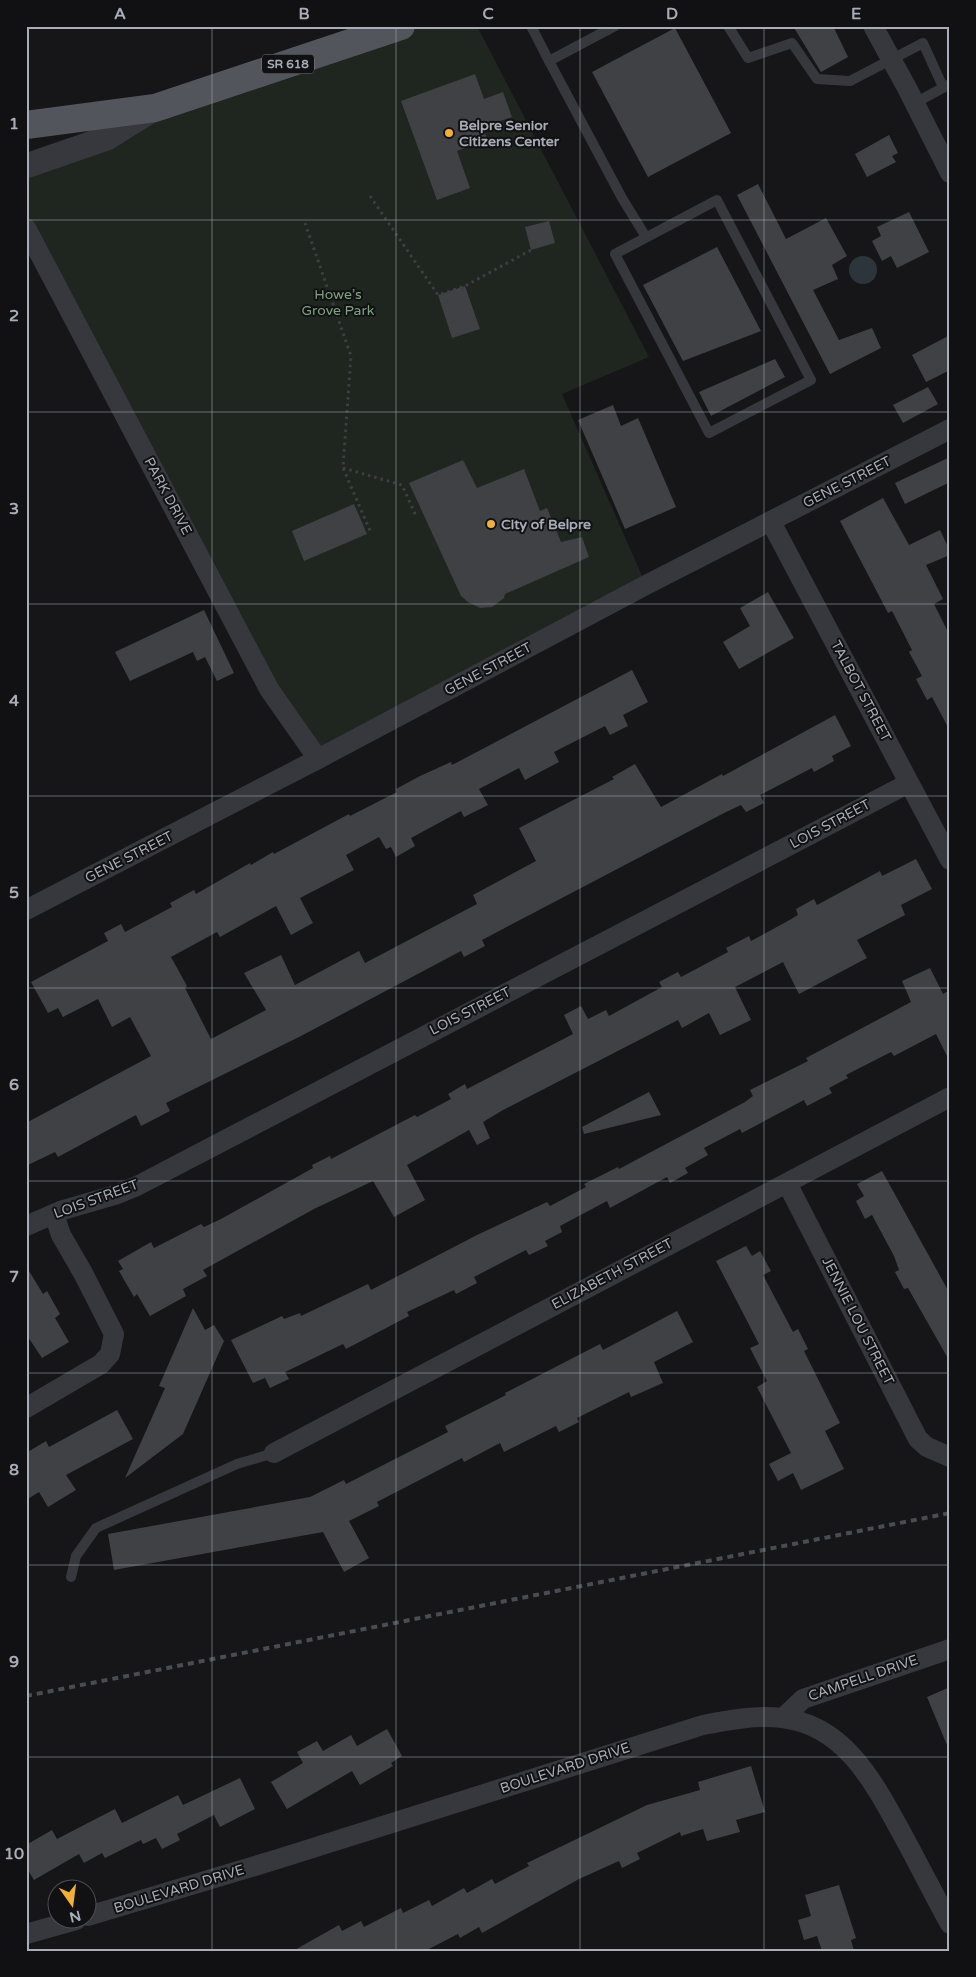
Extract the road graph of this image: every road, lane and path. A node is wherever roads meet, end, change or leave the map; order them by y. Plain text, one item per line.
1 (401, 26) edge
2 (531, 26) edge
3 (615, 26) edge
4 (728, 26) edge
5 (873, 26) edge
6 (892, 59) junction
7 (549, 61) junction
8 (947, 86) edge
9 (915, 103) junction
10 (155, 108) junction
11 (26, 125) edge
12 (26, 166) edge
13 (950, 173) edge
14 (370, 196) dead end
15 (305, 223) dead end
16 (26, 228) edge
17 (646, 237) junction
18 (531, 250) dead end
19 (950, 429) edge
20 (343, 468) junction
21 (416, 516) dead end
22 (771, 522) junction
23 (371, 533) dead end
24 (318, 759) junction
25 (909, 782) junction
26 (950, 860) edge
27 (26, 910) edge
28 (950, 1097) edge
29 (787, 1183) junction
30 (54, 1214) junction
31 (26, 1226) edge
32 (26, 1408) edge
33 (274, 1453) joint
34 (943, 1455) edge
35 (71, 1577) dead end
36 (950, 1649) edge
37 (783, 1718) junction
38 (98, 1913) edge
39 (950, 1924) edge
40 (48, 1928) edge
41 (26, 1934) edge

1 - 10 main road, SR 618
2 - 7 lane
3 - 7 lane
4 - 6 lane
5 - 6 street
6 - 8 lane
6 - 9 street
7 - 17 lane
8 - 9 lane
9 - 13 street
10 - 11 main road, SR 618
10 - 12 street
14 - 18 path
15 - 20 path
16 - 24 street, PARK DRIVE
17 - 17 lane
19 - 22 street, GENE STREET
20 - 21 path
20 - 23 path
22 - 24 street, GENE STREET
22 - 25 street, TALBOT STREET
24 - 27 street, GENE STREET
25 - 26 street, TALBOT STREET
25 - 30 street, LOIS STREET
28 - 29 street, ELIZABETH STREET
29 - 33 street, ELIZABETH STREET
29 - 34 street, JENNIE LOU STREET
30 - 31 street, LOIS STREET
30 - 32 street
33 - 35 lane
36 - 37 street, CAMPELL DRIVE
37 - 38 street, BOULEVARD DRIVE
37 - 39 street, BOULEVARD DRIVE
40 - 41 street

